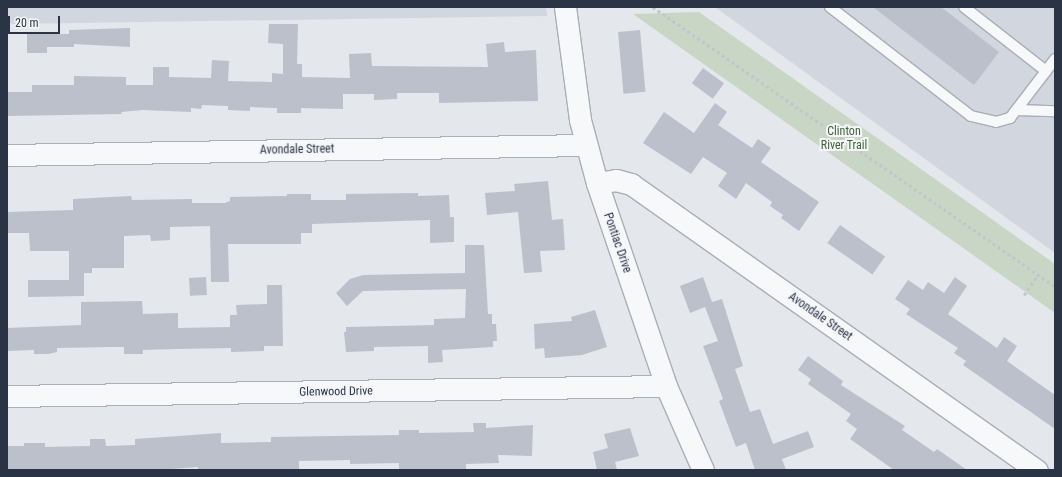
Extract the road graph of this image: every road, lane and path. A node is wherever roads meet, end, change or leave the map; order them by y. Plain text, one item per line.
1 (565, 7) edge
2 (653, 7) edge
3 (836, 9) edge
4 (969, 9) edge
5 (1055, 59) edge
6 (1046, 71) junction
7 (1017, 110) junction
8 (1055, 111) edge
9 (586, 145) junction
10 (7, 155) edge
11 (597, 183) junction
12 (1038, 275) junction
13 (1055, 286) edge
14 (1024, 295) dead end
15 (666, 386) junction
16 (7, 396) edge
17 (703, 470) edge
18 (1037, 470) edge

1 - 9 street, Pontiac Drive
2 - 12 path
3 - 7 lane
4 - 6 lane
5 - 6 lane
6 - 7 lane
7 - 8 lane
9 - 10 street, Avondale Street
9 - 11 street, Pontiac Drive
11 - 15 street, Pontiac Drive
11 - 18 street, Avondale Street
12 - 13 path
12 - 14 path
15 - 16 street, Glenwood Drive
15 - 17 street, Pontiac Drive

